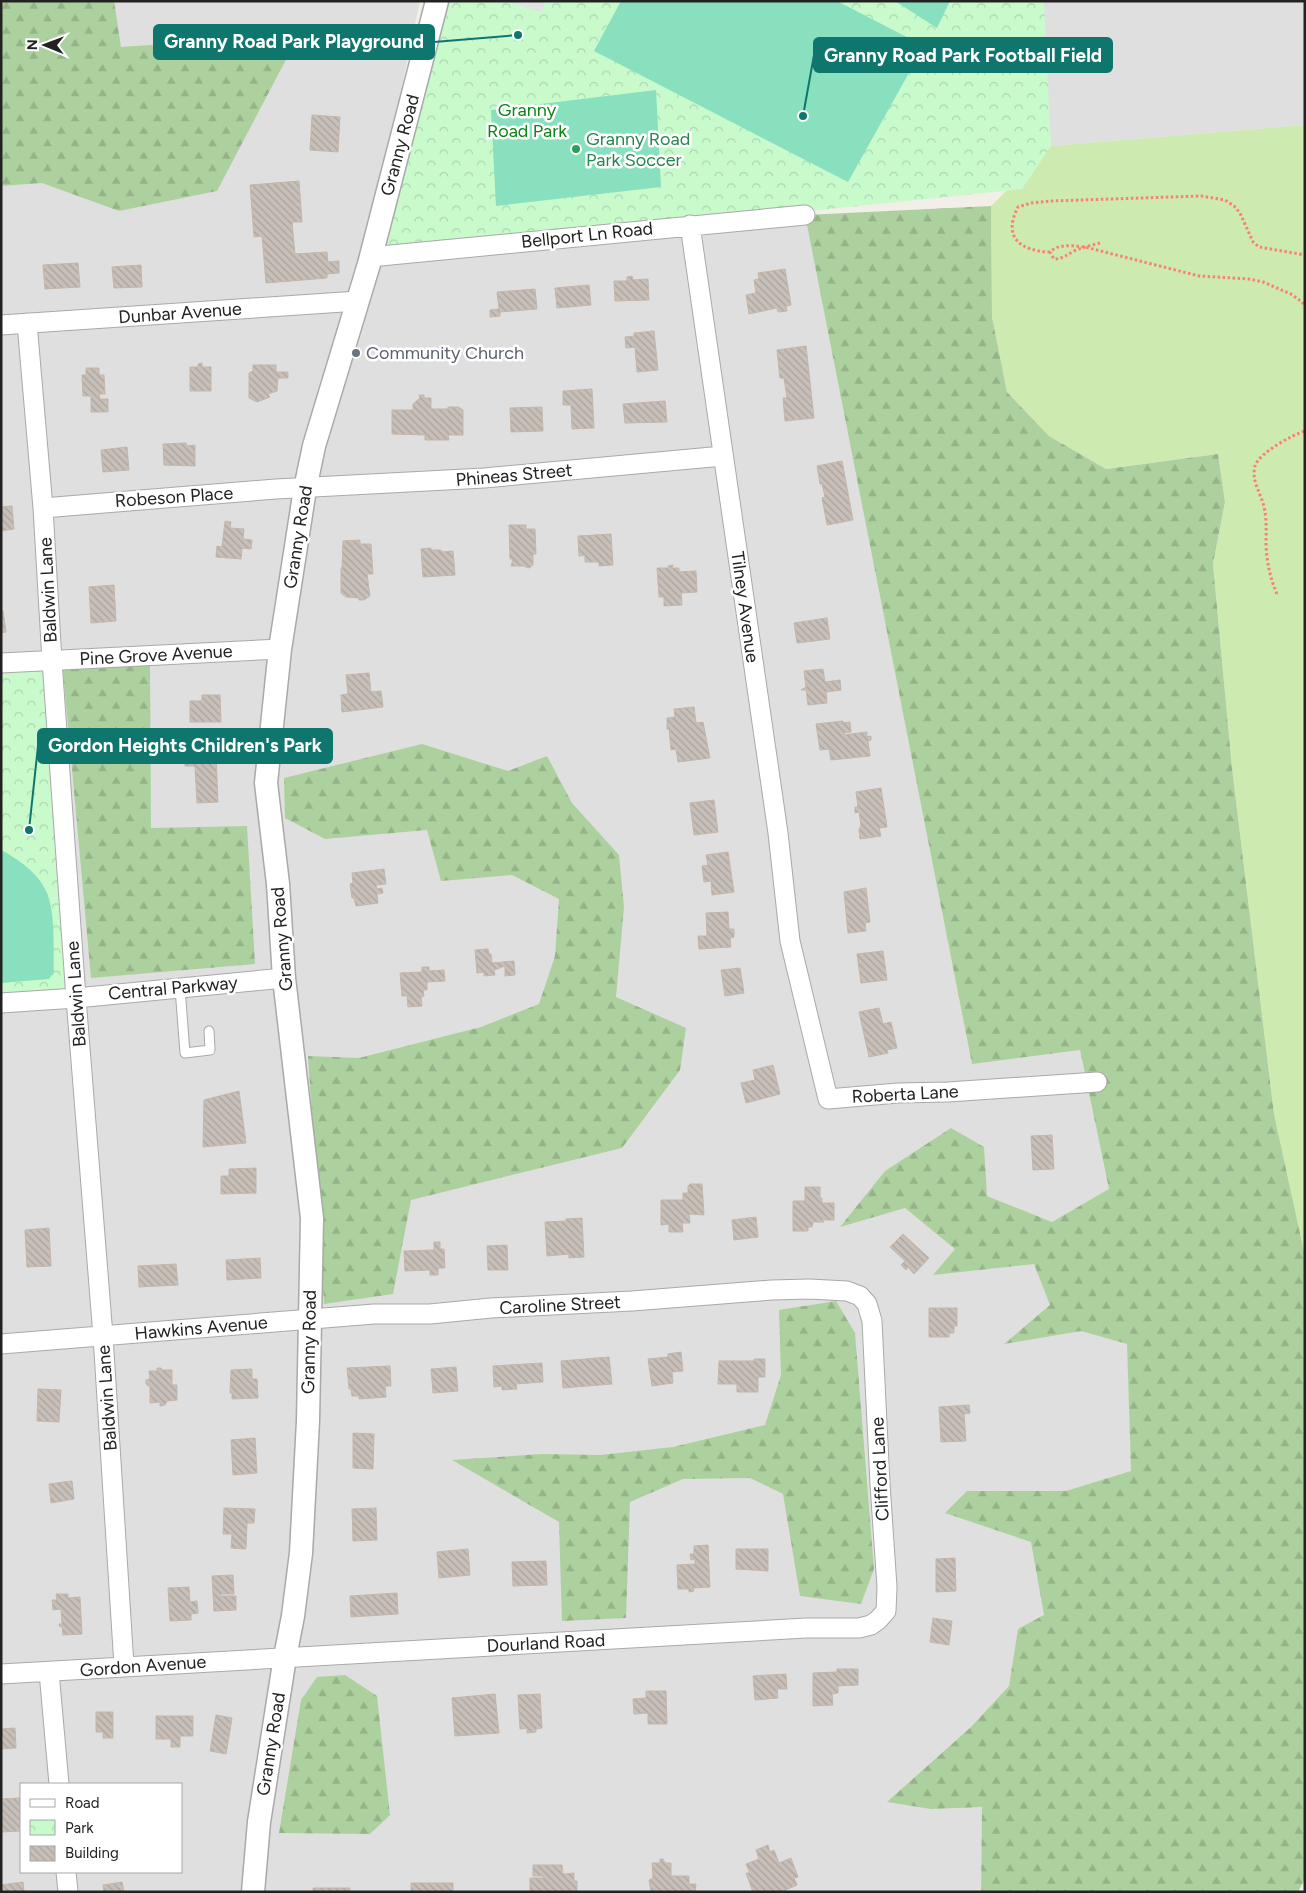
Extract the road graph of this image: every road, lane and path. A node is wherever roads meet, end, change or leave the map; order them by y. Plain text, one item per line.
1 (437, 1) edge
2 (804, 215) dead end
3 (690, 225) junction
4 (1100, 243) dead end
5 (1085, 247) junction
6 (1050, 252) junction
7 (1305, 255) edge
8 (370, 257) junction
9 (358, 301) junction
10 (1305, 306) edge
11 (27, 322) junction
12 (1, 325) edge
13 (1305, 431) edge
14 (723, 456) junction
15 (305, 489) junction
16 (43, 508) junction
17 (1277, 594) dead end
18 (280, 649) junction
19 (52, 661) junction
20 (1, 663) edge
21 (284, 978) junction
22 (180, 988) junction
23 (802, 988) joint
24 (76, 998) junction
25 (1, 1003) edge
26 (209, 1031) dead end
27 (1097, 1082) dead end
28 (809, 1289) joint
29 (310, 1319) junction
30 (104, 1336) junction
31 (1, 1344) edge
32 (806, 1628) joint
33 (285, 1657) junction
34 (124, 1666) junction
35 (49, 1672) junction
36 (1, 1674) edge
37 (59, 1783) edge
38 (66, 1873) edge
39 (68, 1892) edge
40 (253, 1892) edge

1 - 8 street, Granny Road
2 - 3 street, Bellport Ln Road
3 - 8 street, Bellport Ln Road
3 - 14 street, Tilney Avenue
4 - 5 path
5 - 6 path
5 - 6 path
5 - 10 path
6 - 7 path
8 - 9 street, Granny Road
9 - 11 street, Dunbar Avenue
9 - 15 street, Granny Road
11 - 12 street, Dunbar Avenue
11 - 16 street, Baldwin Lane
13 - 17 path
14 - 15 street, Phineas Street
14 - 23 street, Tilney Avenue
15 - 16 street, Robeson Place
15 - 18 street, Granny Road
16 - 19 street, Baldwin Lane
18 - 19 street, Pine Grove Avenue
18 - 21 street, Granny Road
19 - 20 street, Pine Grove Avenue
19 - 24 street, Baldwin Lane
21 - 22 street, Central Parkway
21 - 29 street, Granny Road
22 - 24 street, Central Parkway
22 - 26 lane
23 - 27 street, Roberta Lane
24 - 25 street, Central Parkway
24 - 30 street, Baldwin Lane
28 - 29 street, Caroline Street
28 - 32 street, Clifford Lane
29 - 30 street, Hawkins Avenue
29 - 33 street, Granny Road
30 - 31 street, Hawkins Avenue
30 - 34 street, Baldwin Lane
32 - 33 street, Dourland Road
33 - 34 street, Gordon Avenue
33 - 40 street, Granny Road
34 - 35 street, Gordon Avenue
35 - 36 street, Gordon Avenue
35 - 37 street
38 - 39 street

